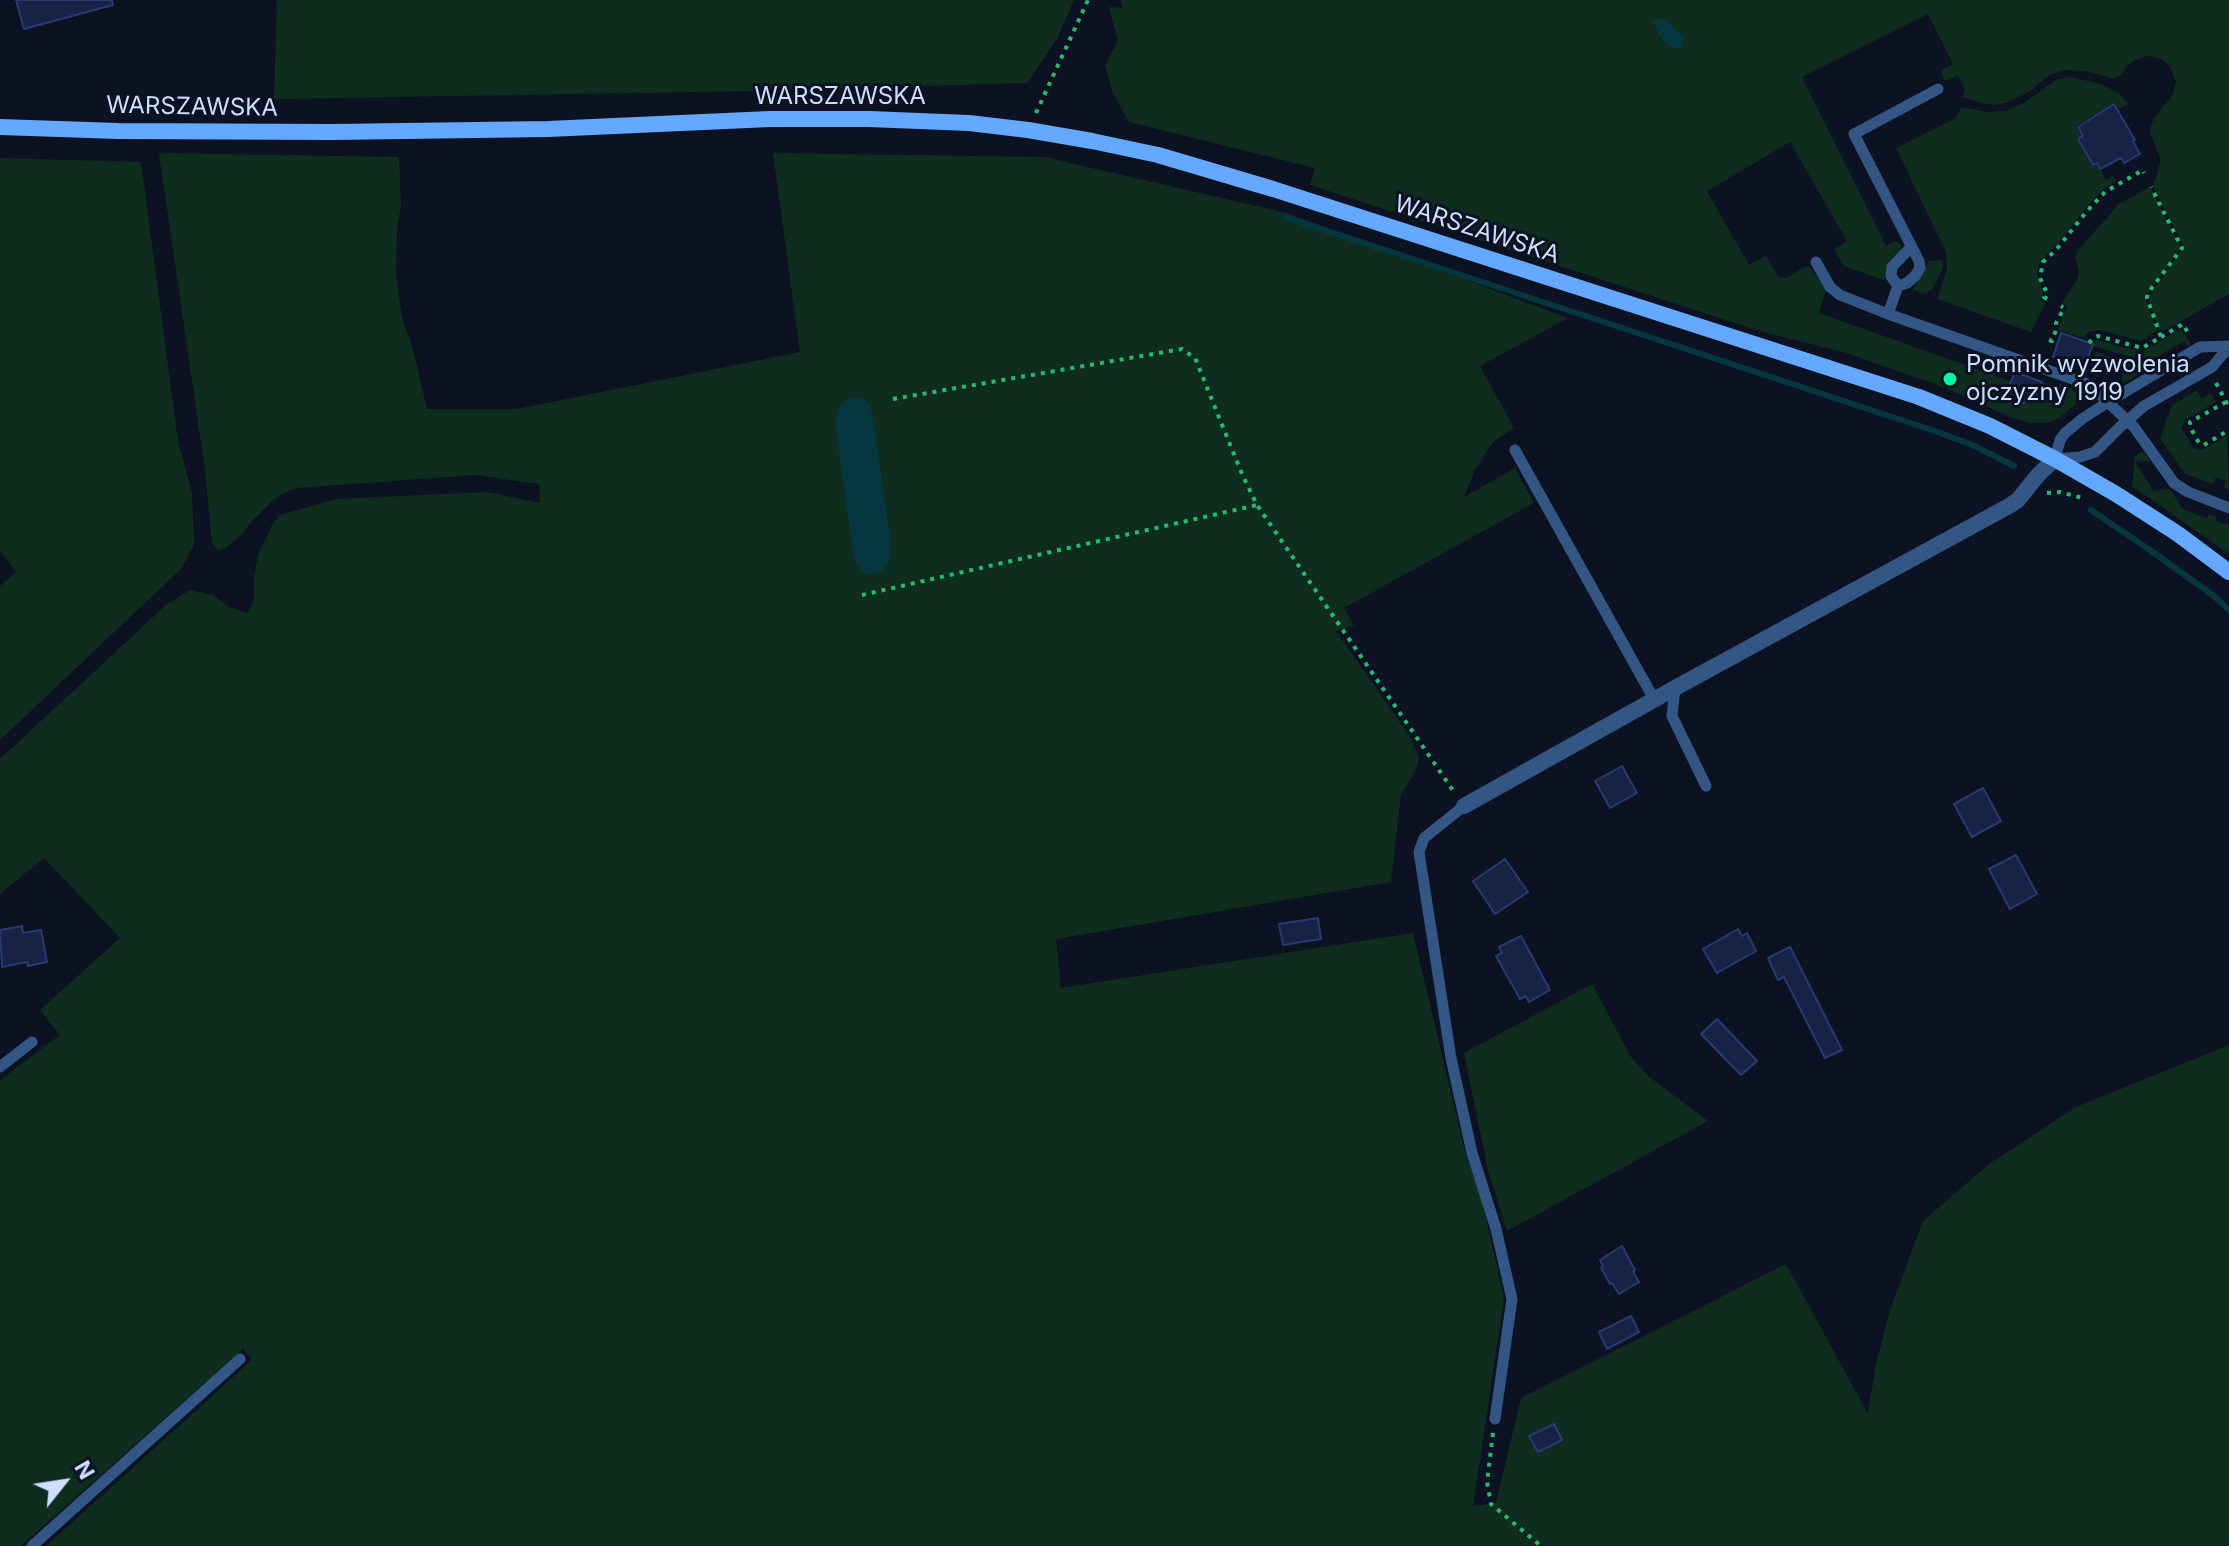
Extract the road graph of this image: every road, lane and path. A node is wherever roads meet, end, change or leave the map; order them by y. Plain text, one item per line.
1 (1088, 0) edge
2 (1938, 89) dead end
3 (0, 127) edge
4 (1028, 130) junction
5 (2144, 173) dead end
6 (2151, 187) dead end
7 (1911, 247) junction
8 (1816, 262) dead end
9 (1898, 286) junction
10 (2047, 299) dead end
11 (2061, 306) dead end
12 (1888, 314) junction
13 (2161, 337) junction
14 (2049, 340) dead end
15 (2089, 343) dead end
16 (2193, 343) dead end
17 (2229, 346) edge
18 (2216, 383) dead end
19 (893, 399) dead end
20 (2108, 402) junction
21 (2228, 404) edge
22 (2127, 420) junction
23 (2229, 430) edge
24 (1515, 450) dead end
25 (2055, 459) junction
26 (2021, 496) junction
27 (1257, 505) junction
28 (2096, 505) dead end
29 (2229, 508) edge
30 (2229, 572) edge
31 (862, 595) dead end
32 (1675, 688) junction
33 (1654, 699) junction
34 (1706, 786) dead end
35 (1464, 806) junction
36 (32, 1042) dead end
37 (0, 1067) edge
38 (240, 1359) dead end
39 (1495, 1419) joint
40 (32, 1546) edge
41 (1541, 1546) edge

1 - 4 path
2 - 7 lane
3 - 4 main road, WARSZAWSKA
4 - 25 main road, WARSZAWSKA
5 - 10 path
6 - 13 path
7 - 9 lane
7 - 9 lane
8 - 12 lane
9 - 12 lane
11 - 14 path
12 - 20 lane
13 - 15 path
13 - 16 path
17 - 20 lane
17 - 22 lane
18 - 21 path
19 - 27 path
20 - 22 lane
20 - 25 lane
21 - 23 path
22 - 25 lane
22 - 29 lane
24 - 33 lane
25 - 26 street
25 - 30 main road, WARSZAWSKA
26 - 28 path
26 - 32 street
27 - 31 path
27 - 35 path
32 - 33 street
32 - 34 lane
33 - 35 street
35 - 39 lane
36 - 37 lane
38 - 40 lane
39 - 41 path

